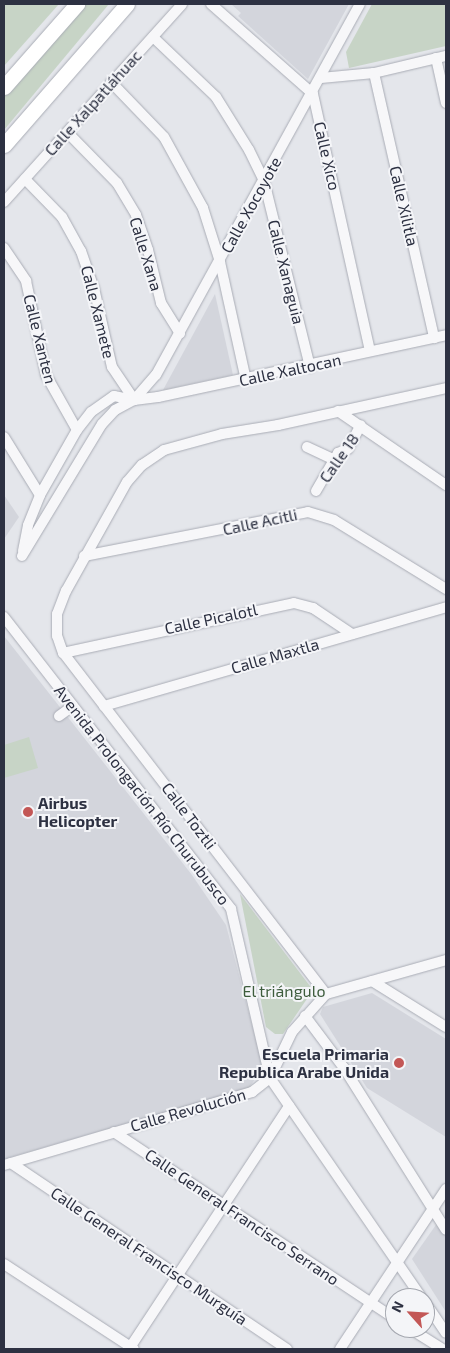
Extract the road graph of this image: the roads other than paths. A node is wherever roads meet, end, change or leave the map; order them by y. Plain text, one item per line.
1 (76, 4) edge
2 (182, 4) edge
3 (211, 4) edge
4 (360, 4) edge
5 (121, 7) edge
6 (152, 36) junction
7 (441, 57) edge
8 (374, 74) junction
9 (321, 78) junction
10 (111, 82) junction
11 (4, 87) edge
12 (313, 94) junction
13 (446, 102) edge
14 (68, 133) junction
15 (4, 145) edge
16 (24, 179) junction
17 (264, 181) junction
18 (4, 202) edge
19 (4, 248) edge
20 (220, 262) junction
21 (180, 334) junction
22 (446, 336) edge
23 (434, 338) junction
24 (370, 351) junction
25 (310, 367) junction
26 (246, 380) junction
27 (446, 388) edge
28 (134, 400) junction
29 (338, 411) junction
30 (361, 425) junction
31 (78, 430) junction
32 (4, 437) edge
33 (308, 447) dead end
34 (335, 460) junction
35 (446, 485) edge
36 (316, 490) dead end
37 (40, 495) junction
38 (84, 556) junction
39 (446, 589) edge
40 (446, 607) edge
41 (4, 617) edge
42 (352, 634) junction
43 (63, 653) junction
44 (73, 706) junction
45 (104, 706) junction
46 (59, 716) dead end
47 (446, 960) edge
48 (372, 981) junction
49 (326, 994) junction
50 (305, 1016) junction
51 (446, 1027) edge
52 (270, 1078) junction
53 (289, 1106) junction
54 (114, 1132) junction
55 (7, 1164) edge
56 (446, 1189) edge
57 (223, 1206) junction
58 (433, 1208) junction
59 (446, 1229) edge
60 (397, 1261) junction
61 (4, 1264) edge
62 (178, 1276) junction
63 (415, 1288) edge
64 (370, 1303) junction
65 (385, 1313) edge
66 (435, 1317) edge
67 (446, 1333) edge
68 (425, 1338) edge
69 (131, 1349) edge
70 (286, 1349) edge
71 (340, 1349) edge
72 (442, 1349) edge

1 - 11 main road
2 - 6 street, Calle Xalpatláhuac
3 - 12 street
4 - 9 street, Calle Xocoyote
5 - 15 main road
6 - 10 street, Calle Xalpatláhuac
6 - 17 street, Calle Xanaguia
7 - 8 street
7 - 13 street
8 - 9 street
8 - 23 street, Calle Xilitla
9 - 12 street, Calle Xocoyote
10 - 14 street, Calle Xalpatláhuac
10 - 20 street
12 - 17 street, Calle Xocoyote
12 - 24 street, Calle Xico
14 - 16 street, Calle Xalpatláhuac
14 - 21 street, Calle Xana
16 - 18 street, Calle Xalpatláhuac
16 - 28 street, Calle Xamete
17 - 20 street, Calle Xocoyote
17 - 25 street, Calle Xanaguia
19 - 31 street, Calle Xanten
20 - 21 street, Calle Xocoyote
20 - 26 street
21 - 28 street, Calle Xocoyote
22 - 23 street, Calle Xaltocan
23 - 24 street, Calle Xaltocan
24 - 25 street, Calle Xaltocan
25 - 26 street, Calle Xaltocan
26 - 28 street, Calle Xaltocan
27 - 29 street
28 - 31 street, Calle Xocoyote
28 - 37 street, Calle Xocoyote
29 - 30 street
29 - 38 street
30 - 34 street, Calle 18
30 - 35 street
31 - 37 street, Calle Xocoyote
32 - 37 street
33 - 34 street
34 - 36 street, Calle 18
38 - 39 street, Calle Acitli
38 - 43 street, Calle Toztli
40 - 42 street, Calle Maxtla
41 - 44 street, Avenida Prolongación Río Churubusco
42 - 43 street, Calle Picalotl
42 - 45 street, Calle Maxtla
43 - 45 street, Calle Toztli
44 - 46 street
44 - 52 street, Avenida Prolongación Río Churubusco
45 - 49 street, Calle Toztli
47 - 48 street
48 - 49 street
48 - 51 street
49 - 50 street
50 - 52 street
50 - 58 street
52 - 53 street, Avenida Prolongación Río Churubusco
52 - 54 street, Calle Revolución
53 - 57 street
53 - 60 street, Avenida Prolongación Río Churubusco
54 - 55 street, Calle Revolución
54 - 57 street, Calle General Francisco Serrano
55 - 62 street, Calle General Francisco Murguía
56 - 58 street
57 - 62 street
57 - 64 street, Calle General Francisco Serrano
58 - 59 street
58 - 60 street
60 - 63 street, Avenida Prolongación Río Churubusco
60 - 64 street
61 - 69 street
62 - 69 street
62 - 70 street, Calle General Francisco Murguía
64 - 65 street, Calle General Francisco Serrano
64 - 71 street
66 - 67 street
68 - 72 street

